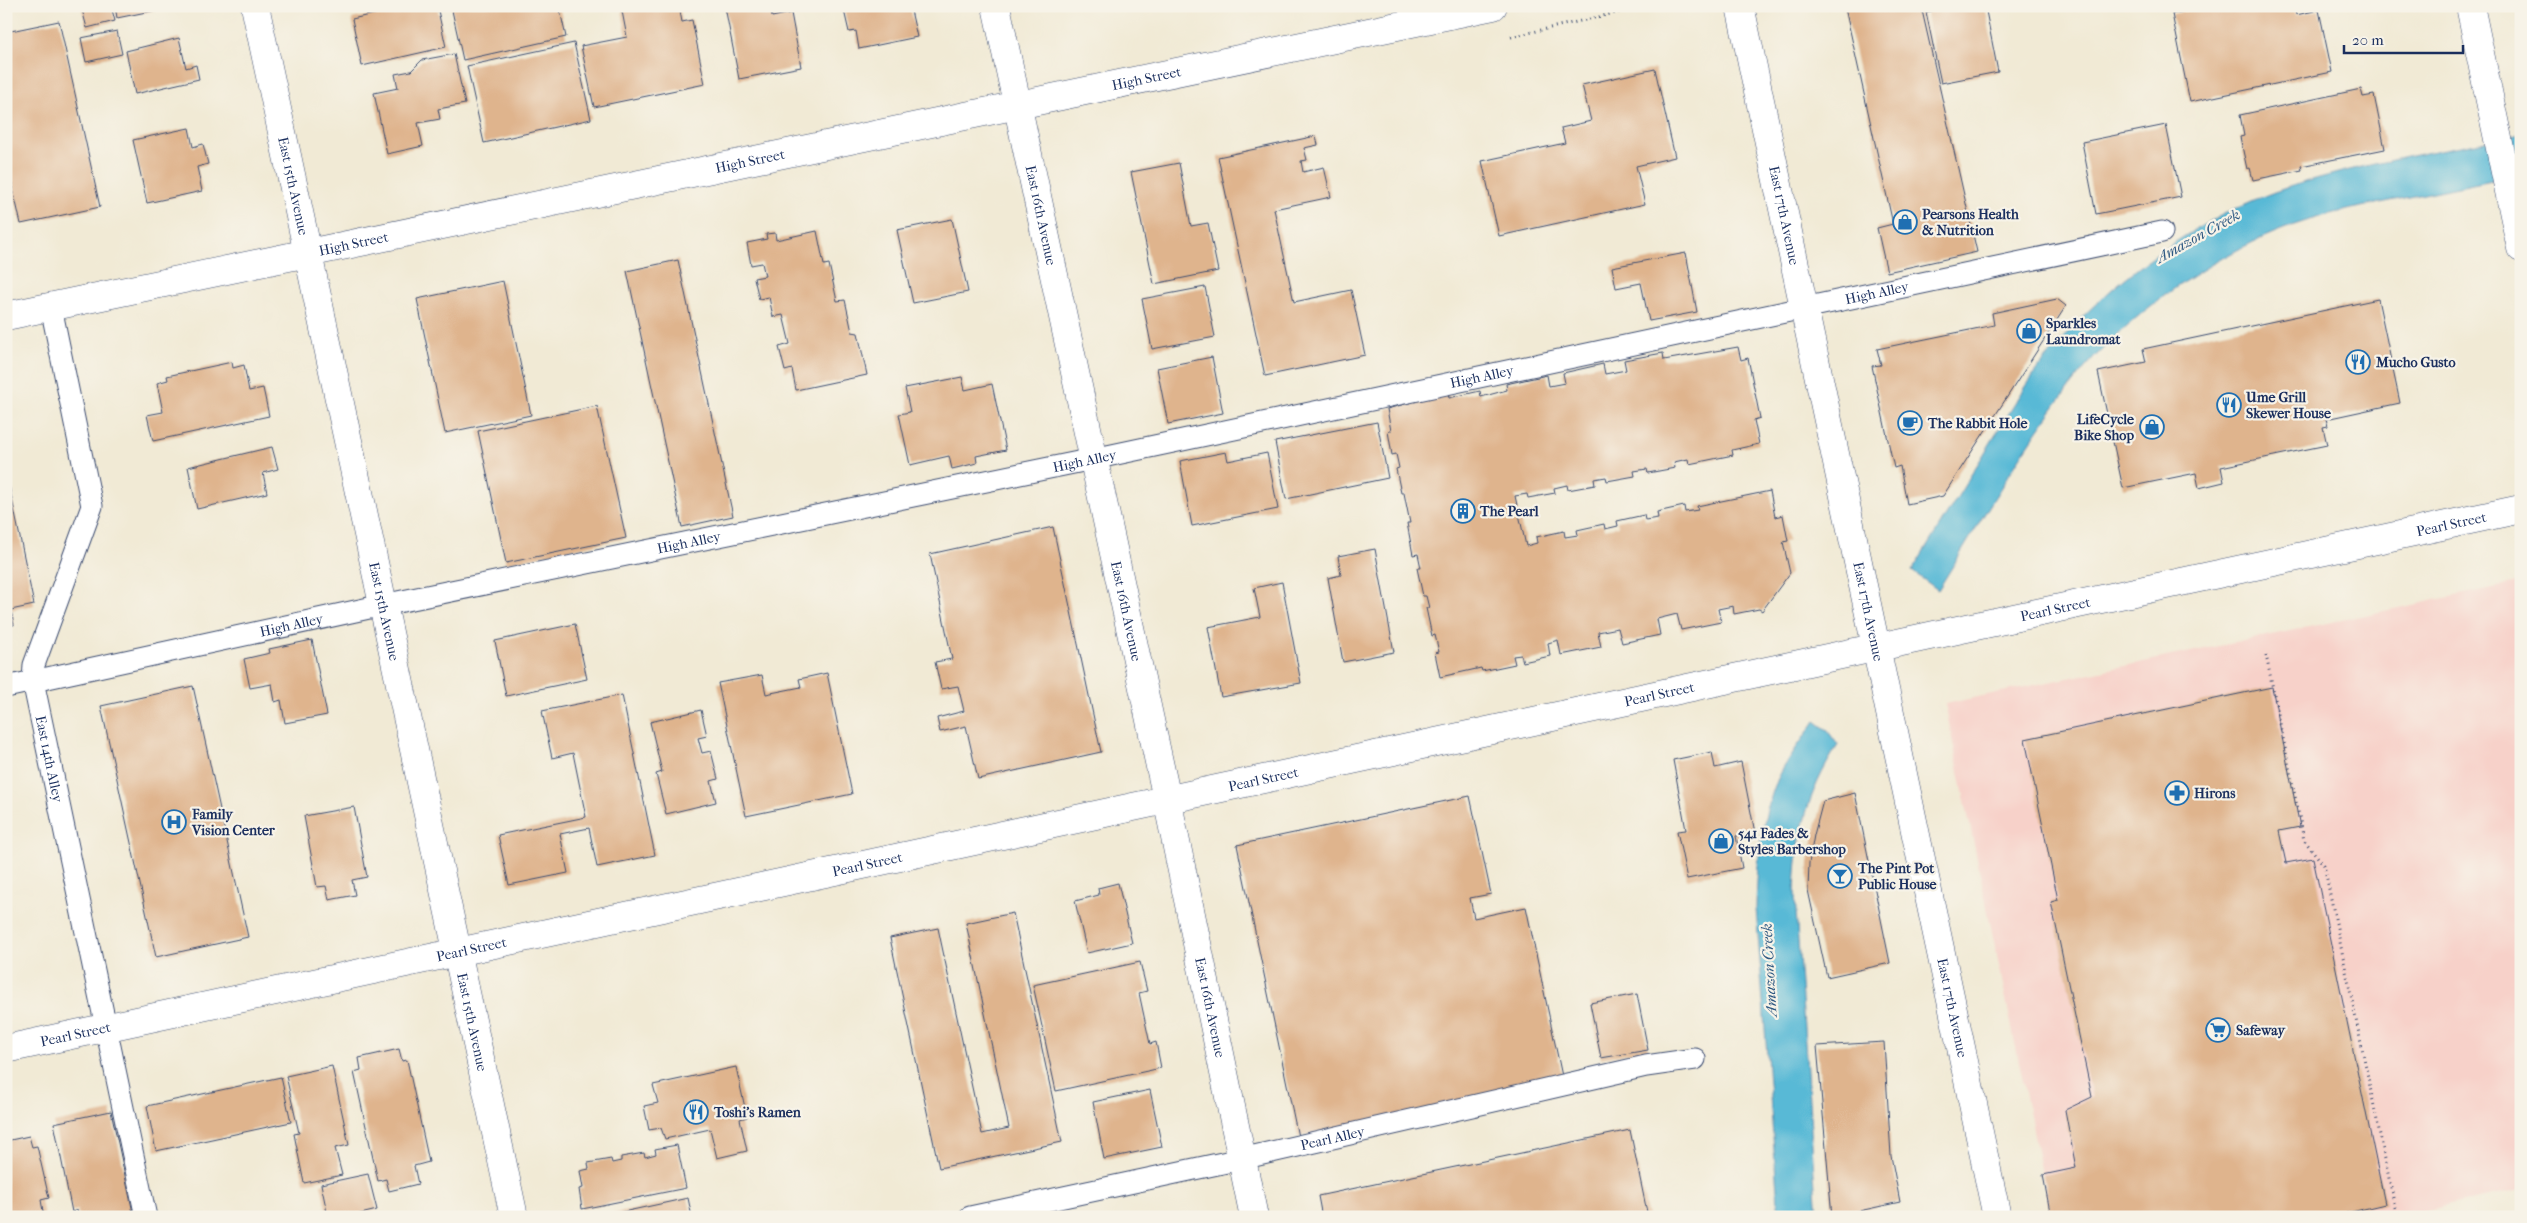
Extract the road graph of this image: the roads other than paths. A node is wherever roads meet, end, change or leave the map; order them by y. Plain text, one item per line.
1 (255, 6) edge
2 (996, 6) edge
3 (1493, 6) edge
4 (1740, 6) edge
5 (2470, 6) edge
6 (1016, 106) junction
7 (2162, 232) dead end
8 (2521, 248) edge
9 (308, 254) junction
10 (51, 307) junction
11 (1804, 309) junction
12 (6, 316) edge
13 (1093, 459) junction
14 (2521, 509) edge
15 (384, 605) junction
16 (1876, 647) junction
17 (33, 681) junction
18 (6, 687) edge
19 (1167, 799) junction
20 (457, 952) junction
21 (105, 1028) junction
22 (6, 1049) edge
23 (1695, 1059) dead end
24 (1242, 1159) junction
25 (146, 1217) edge
26 (514, 1217) edge
27 (970, 1217) edge
28 (1254, 1217) edge
29 (1997, 1217) edge

1 - 9 street, East 15th Avenue
2 - 6 street, East 16th Avenue
3 - 6 street, High Street
4 - 11 street, East 17th Avenue
5 - 8 street
6 - 9 street, High Street
6 - 13 street, East 16th Avenue
7 - 11 lane, High Alley
9 - 10 street, High Street
9 - 15 street, East 15th Avenue
10 - 12 street, High Street
10 - 17 lane, East 14th Alley
11 - 13 lane, High Alley
11 - 16 street, East 17th Avenue
13 - 15 lane, High Alley
13 - 19 street, East 16th Avenue
14 - 16 street, Pearl Street
15 - 17 lane, High Alley
15 - 20 street, East 15th Avenue
16 - 19 street, Pearl Street
16 - 29 street, East 17th Avenue
17 - 18 lane, High Alley
17 - 21 lane, East 14th Alley
19 - 20 street, Pearl Street
19 - 24 street, East 16th Avenue
20 - 21 street, Pearl Street
20 - 26 street, East 15th Avenue
21 - 22 street, Pearl Street
21 - 25 lane, East 14th Alley
23 - 24 lane, Pearl Alley
24 - 27 lane, Pearl Alley
24 - 28 street, East 16th Avenue

